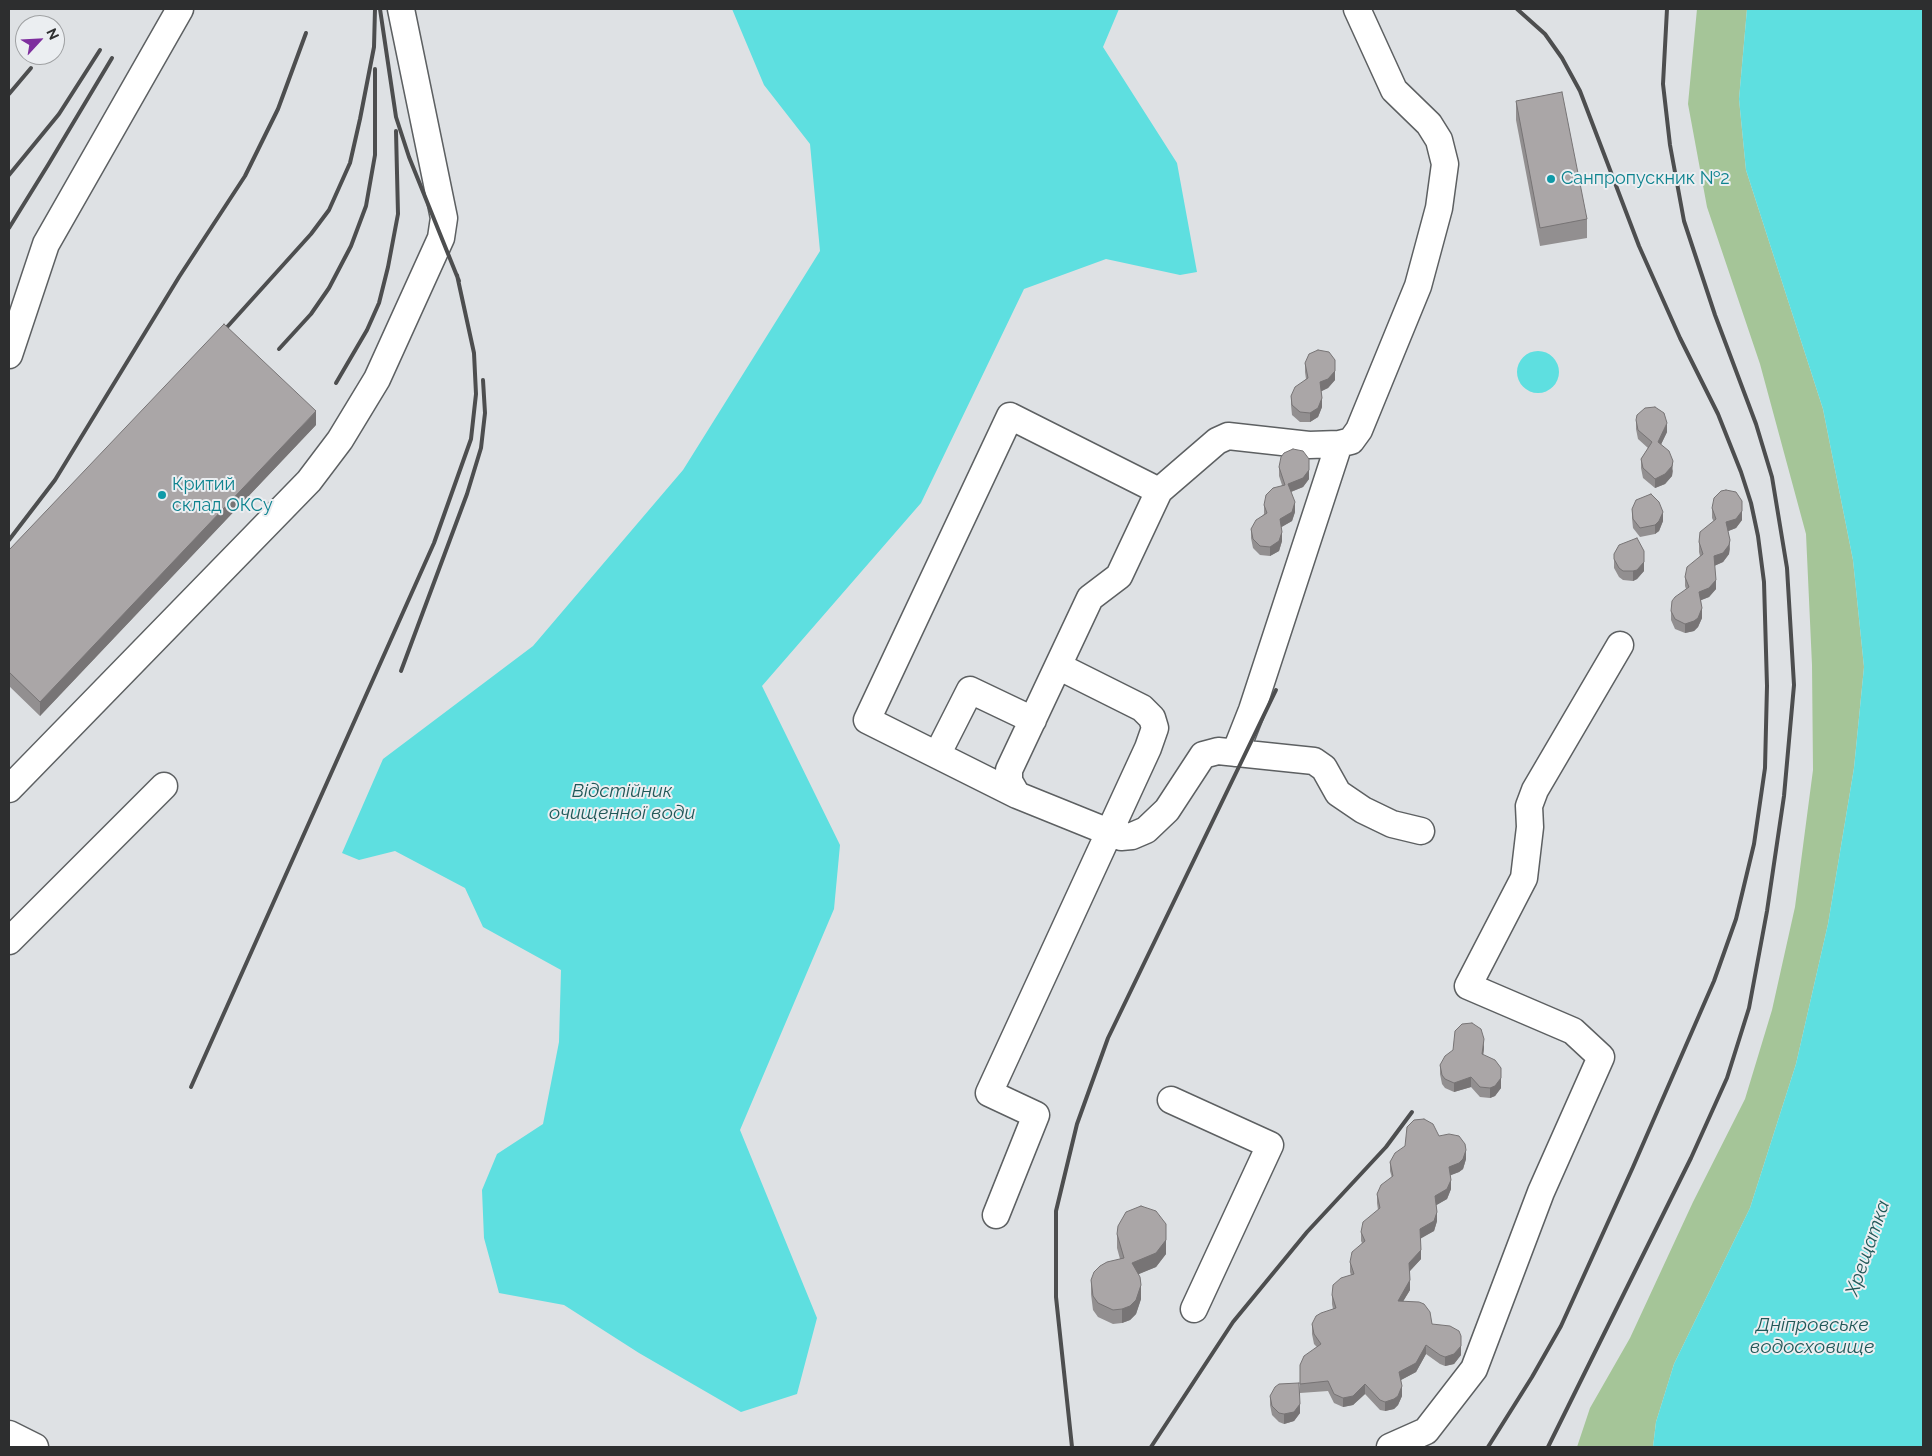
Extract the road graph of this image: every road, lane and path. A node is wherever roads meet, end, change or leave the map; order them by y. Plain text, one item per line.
1 (180, 9) edge
2 (401, 9) edge
3 (1357, 9) edge
4 (9, 355) edge
5 (1340, 444) junction
6 (1159, 491) junction
7 (1620, 645) dead end
8 (1058, 666) junction
9 (1033, 720) junction
10 (1235, 753) junction
11 (937, 755) junction
12 (164, 786) dead end
13 (9, 789) edge
14 (1017, 795) junction
15 (1421, 831) dead end
16 (1110, 832) junction
17 (9, 941) edge
18 (1171, 1100) dead end
19 (996, 1215) dead end
20 (1194, 1309) dead end
21 (9, 1434) edge
22 (35, 1447) edge
23 (1390, 1447) edge

1 - 4 lane
2 - 13 lane
3 - 5 lane
5 - 6 lane
5 - 10 lane
6 - 8 lane
6 - 11 lane
7 - 23 lane
8 - 9 lane
8 - 16 lane
9 - 11 lane
9 - 14 lane
10 - 15 lane
10 - 16 lane
11 - 14 lane
12 - 17 lane
14 - 16 lane
16 - 19 lane
18 - 20 lane
21 - 22 lane

